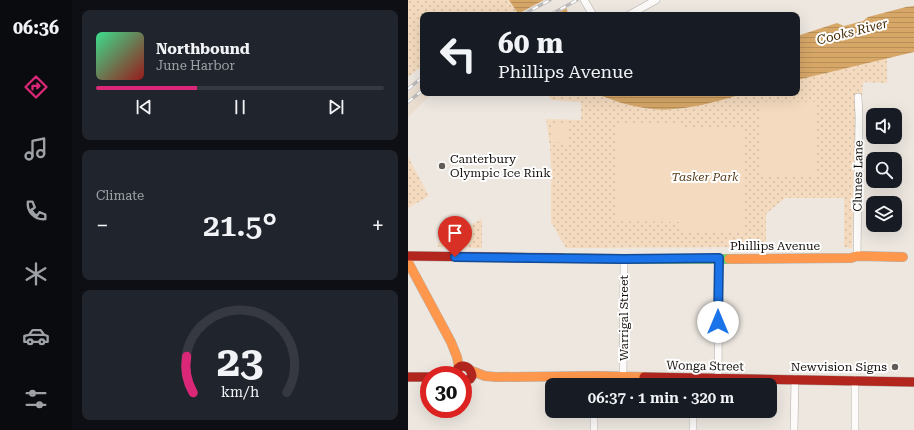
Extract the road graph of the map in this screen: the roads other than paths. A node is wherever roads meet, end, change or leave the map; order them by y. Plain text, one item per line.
1 (584, 0) edge
2 (656, 0) edge
3 (591, 12) edge
4 (634, 12) edge
5 (858, 96) dead end
6 (408, 256) edge
7 (857, 256) junction
8 (903, 257) dead end
9 (719, 258) junction
10 (624, 259) junction
11 (408, 262) edge
12 (451, 342) junction
13 (457, 366) edge
14 (463, 366) edge
15 (408, 376) edge
16 (472, 376) edge
17 (420, 377) edge
18 (623, 377) junction
19 (616, 378) edge
20 (641, 378) edge
21 (718, 378) edge
22 (545, 379) edge
23 (777, 379) edge
24 (795, 379) junction
25 (856, 380) junction
26 (914, 382) edge
27 (594, 418) edge
28 (693, 418) edge
29 (594, 430) edge
30 (693, 430) edge
31 (794, 430) edge
32 (855, 430) edge

1 - 3 street
2 - 4 street
5 - 7 street, Clunes Lane
6 - 10 street, Phillips Avenue
7 - 8 street, Phillips Avenue
7 - 9 street, Phillips Avenue
9 - 10 street, Phillips Avenue
9 - 21 street
10 - 18 street, Warrigal Street
11 - 12 street
12 - 13 street
12 - 14 street
15 - 17 street
16 - 22 street, Wonga Street
18 - 19 street, Wonga Street
18 - 20 street, Wonga Street
23 - 24 street, Wonga Street
24 - 25 street, Wonga Street
24 - 31 street
25 - 26 street, Wonga Street
25 - 32 street
27 - 29 street
28 - 30 street

